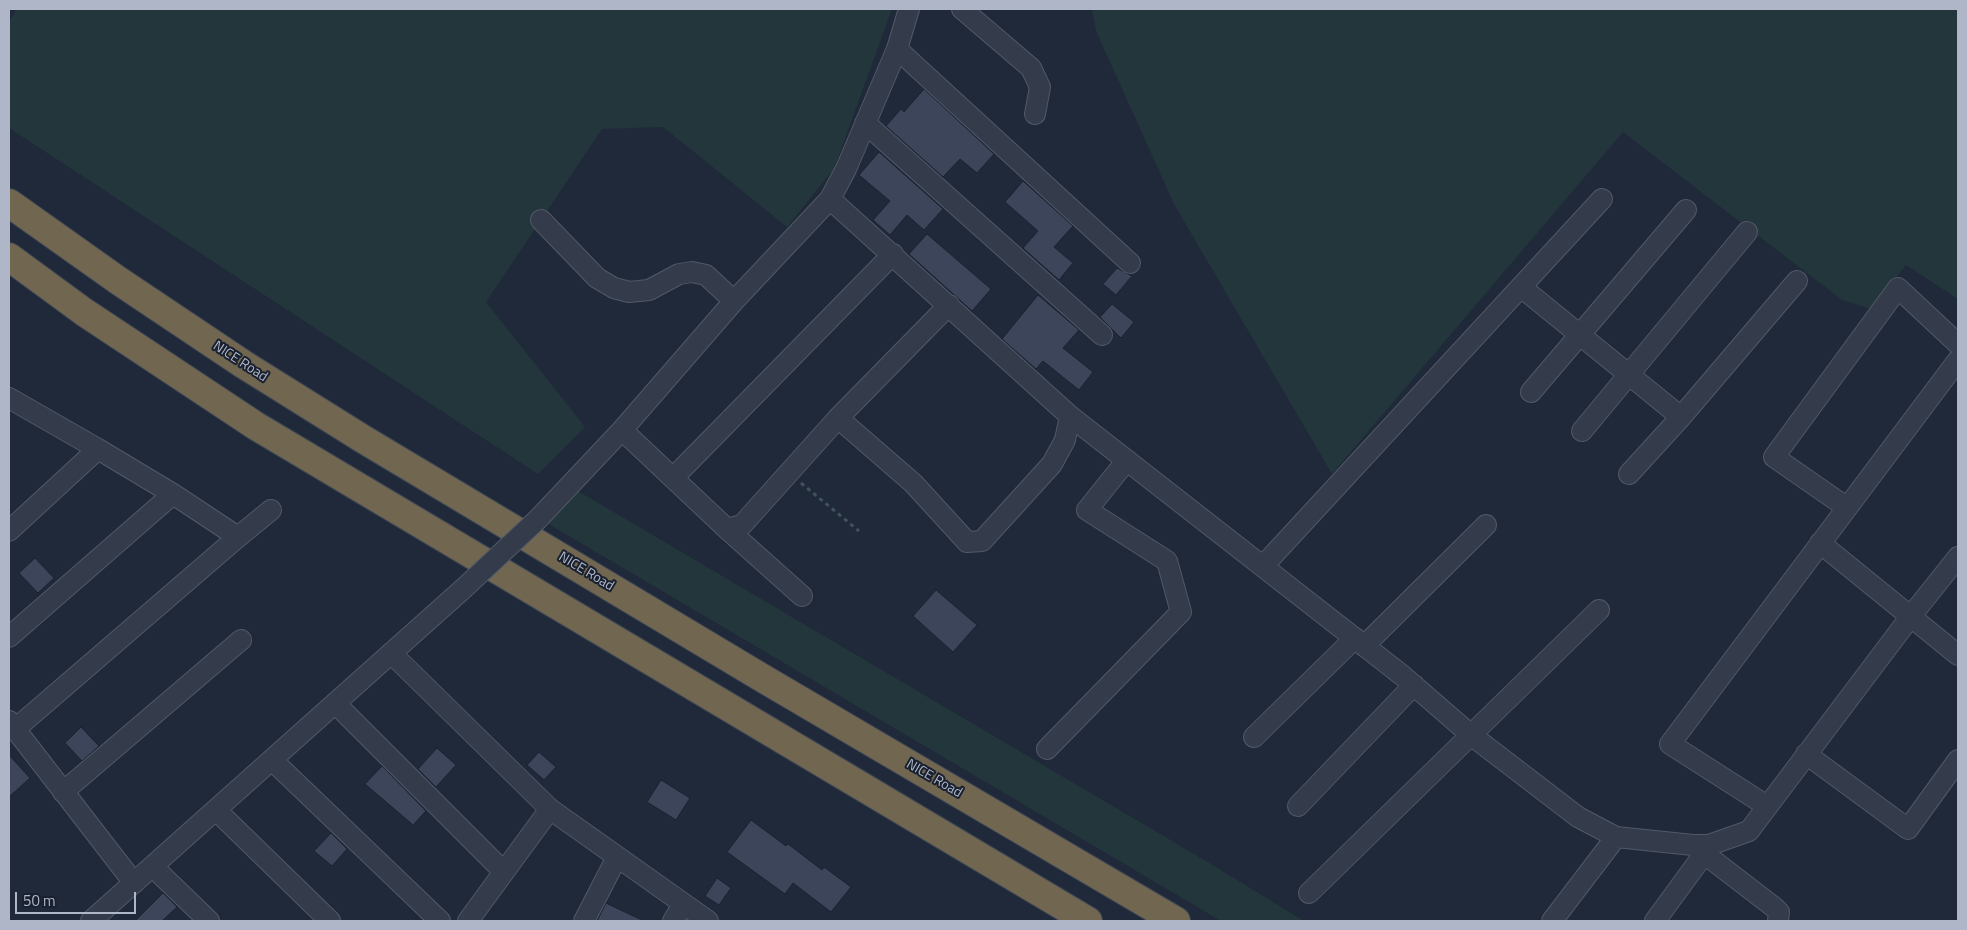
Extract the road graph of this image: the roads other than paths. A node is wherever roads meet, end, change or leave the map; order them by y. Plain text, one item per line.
1 (909, 9) edge
2 (962, 9) edge
3 (897, 49) junction
4 (1035, 114) dead end
5 (865, 123) junction
6 (830, 199) junction
7 (1602, 199) dead end
8 (9, 203) edge
9 (1686, 210) dead end
10 (541, 220) dead end
11 (1747, 232) dead end
12 (893, 254) junction
13 (9, 257) edge
14 (1130, 263) dead end
15 (1798, 281) dead end
16 (1521, 287) junction
17 (734, 301) junction
18 (949, 304) junction
19 (1102, 335) dead end
20 (1580, 336) junction
21 (1958, 344) edge
22 (1958, 360) edge
23 (1627, 374) junction
24 (1531, 392) dead end
25 (9, 398) edge
26 (1070, 416) junction
27 (1681, 417) junction
28 (838, 418) junction
29 (622, 430) junction
30 (1582, 431) dead end
31 (98, 450) junction
32 (1127, 460) junction
33 (1629, 474) dead end
34 (673, 478) junction
35 (173, 494) junction
36 (1846, 507) junction
37 (271, 510) dead end
38 (1486, 525) dead end
39 (727, 529) junction
40 (9, 531) edge
41 (238, 538) junction
42 (1820, 543) junction
43 (1958, 558) edge
44 (1263, 566) junction
45 (802, 596) dead end
46 (1599, 610) dead end
47 (1911, 616) junction
48 (9, 637) edge
49 (241, 640) dead end
50 (1360, 642) junction
51 (391, 653) junction
52 (1958, 655) edge
53 (1414, 685) junction
54 (335, 704) junction
55 (11, 725) edge
56 (1471, 735) junction
57 (1254, 737) dead end
58 (1046, 749) dead end
59 (1806, 754) junction
60 (272, 760) junction
61 (1958, 760) edge
62 (63, 792) junction
63 (1298, 806) dead end
64 (1767, 806) junction
65 (550, 809) junction
66 (216, 810) junction
67 (1616, 837) junction
68 (1698, 850) junction
69 (617, 857) junction
70 (153, 866) junction
71 (504, 872) junction
72 (134, 883) junction
73 (1310, 893) dead end
74 (678, 913) edge
75 (93, 921) edge
76 (209, 921) edge
77 (330, 921) edge
78 (440, 921) edge
79 (468, 921) edge
80 (584, 921) edge
81 (708, 921) edge
82 (1088, 921) edge
83 (1176, 921) edge
84 (1552, 921) edge
85 (1655, 921) edge
86 (1778, 921) edge

1 - 3 street
2 - 4 street
3 - 5 street
3 - 14 street
5 - 6 street
5 - 19 street
6 - 12 street
6 - 17 street
7 - 16 street
8 - 83 highway, NICE Road
9 - 20 street
10 - 17 street
11 - 23 street
12 - 18 street
12 - 34 street
13 - 82 highway
15 - 27 street
16 - 20 street
16 - 44 street
17 - 29 street
18 - 26 street
18 - 28 street
20 - 23 street
20 - 24 street
21 - 36 street
22 - 36 street
23 - 27 street
23 - 30 street
25 - 31 street
26 - 28 street
26 - 32 street
27 - 33 street
28 - 39 street
29 - 34 street
29 - 51 street, bridge
31 - 35 street
31 - 40 street
32 - 44 street
32 - 58 street
34 - 39 street
35 - 41 street
35 - 48 street
36 - 42 street
37 - 41 street
38 - 50 street
39 - 45 street
41 - 55 street
42 - 47 street
42 - 64 street
43 - 47 street
44 - 50 street
46 - 56 street
47 - 52 street
47 - 59 street
49 - 62 street
50 - 53 street
50 - 57 street
51 - 54 street
51 - 65 street
53 - 56 street
53 - 63 street
54 - 60 street
54 - 71 street
55 - 62 street
56 - 67 street
56 - 73 street
59 - 61 street
59 - 64 street
60 - 66 street
60 - 78 street
62 - 72 street
64 - 68 street
65 - 69 street
65 - 71 street
66 - 70 street
66 - 77 street
67 - 68 street
67 - 84 street
68 - 85 street
68 - 86 street
69 - 74 street
69 - 80 street
70 - 72 street
70 - 76 street
71 - 79 street
72 - 75 street
74 - 81 street

